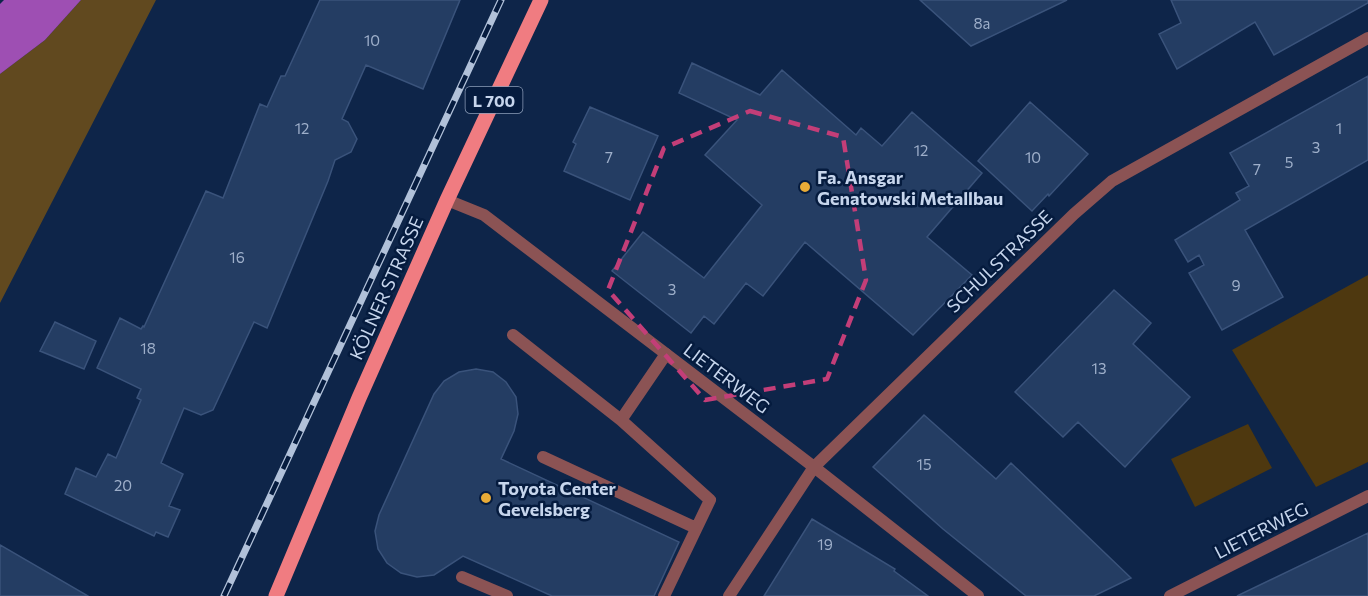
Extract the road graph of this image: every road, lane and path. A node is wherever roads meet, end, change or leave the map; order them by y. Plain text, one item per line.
1 (541, 0) edge
2 (1368, 38) edge
3 (447, 200) junction
4 (513, 335) dead end
5 (666, 354) junction
6 (621, 420) junction
7 (543, 457) dead end
8 (814, 467) junction
9 (1368, 496) edge
10 (696, 528) junction
11 (462, 577) dead end
12 (276, 596) edge
13 (507, 596) edge
14 (664, 596) edge
15 (729, 596) edge
16 (978, 596) edge
17 (1170, 596) edge

1 - 3 main road, KÖLNER STRASSE / L 700
2 - 8 street, SCHULSTRASSE
3 - 5 street, LIETERWEG
3 - 12 main road, KÖLNER STRASSE / L 700
4 - 6 street
5 - 6 street
5 - 8 street, LIETERWEG
6 - 10 street
7 - 10 street
8 - 15 street, SCHULSTRASSE
8 - 16 street, LIETERWEG
9 - 17 street, LIETERWEG
10 - 14 street
11 - 13 street

